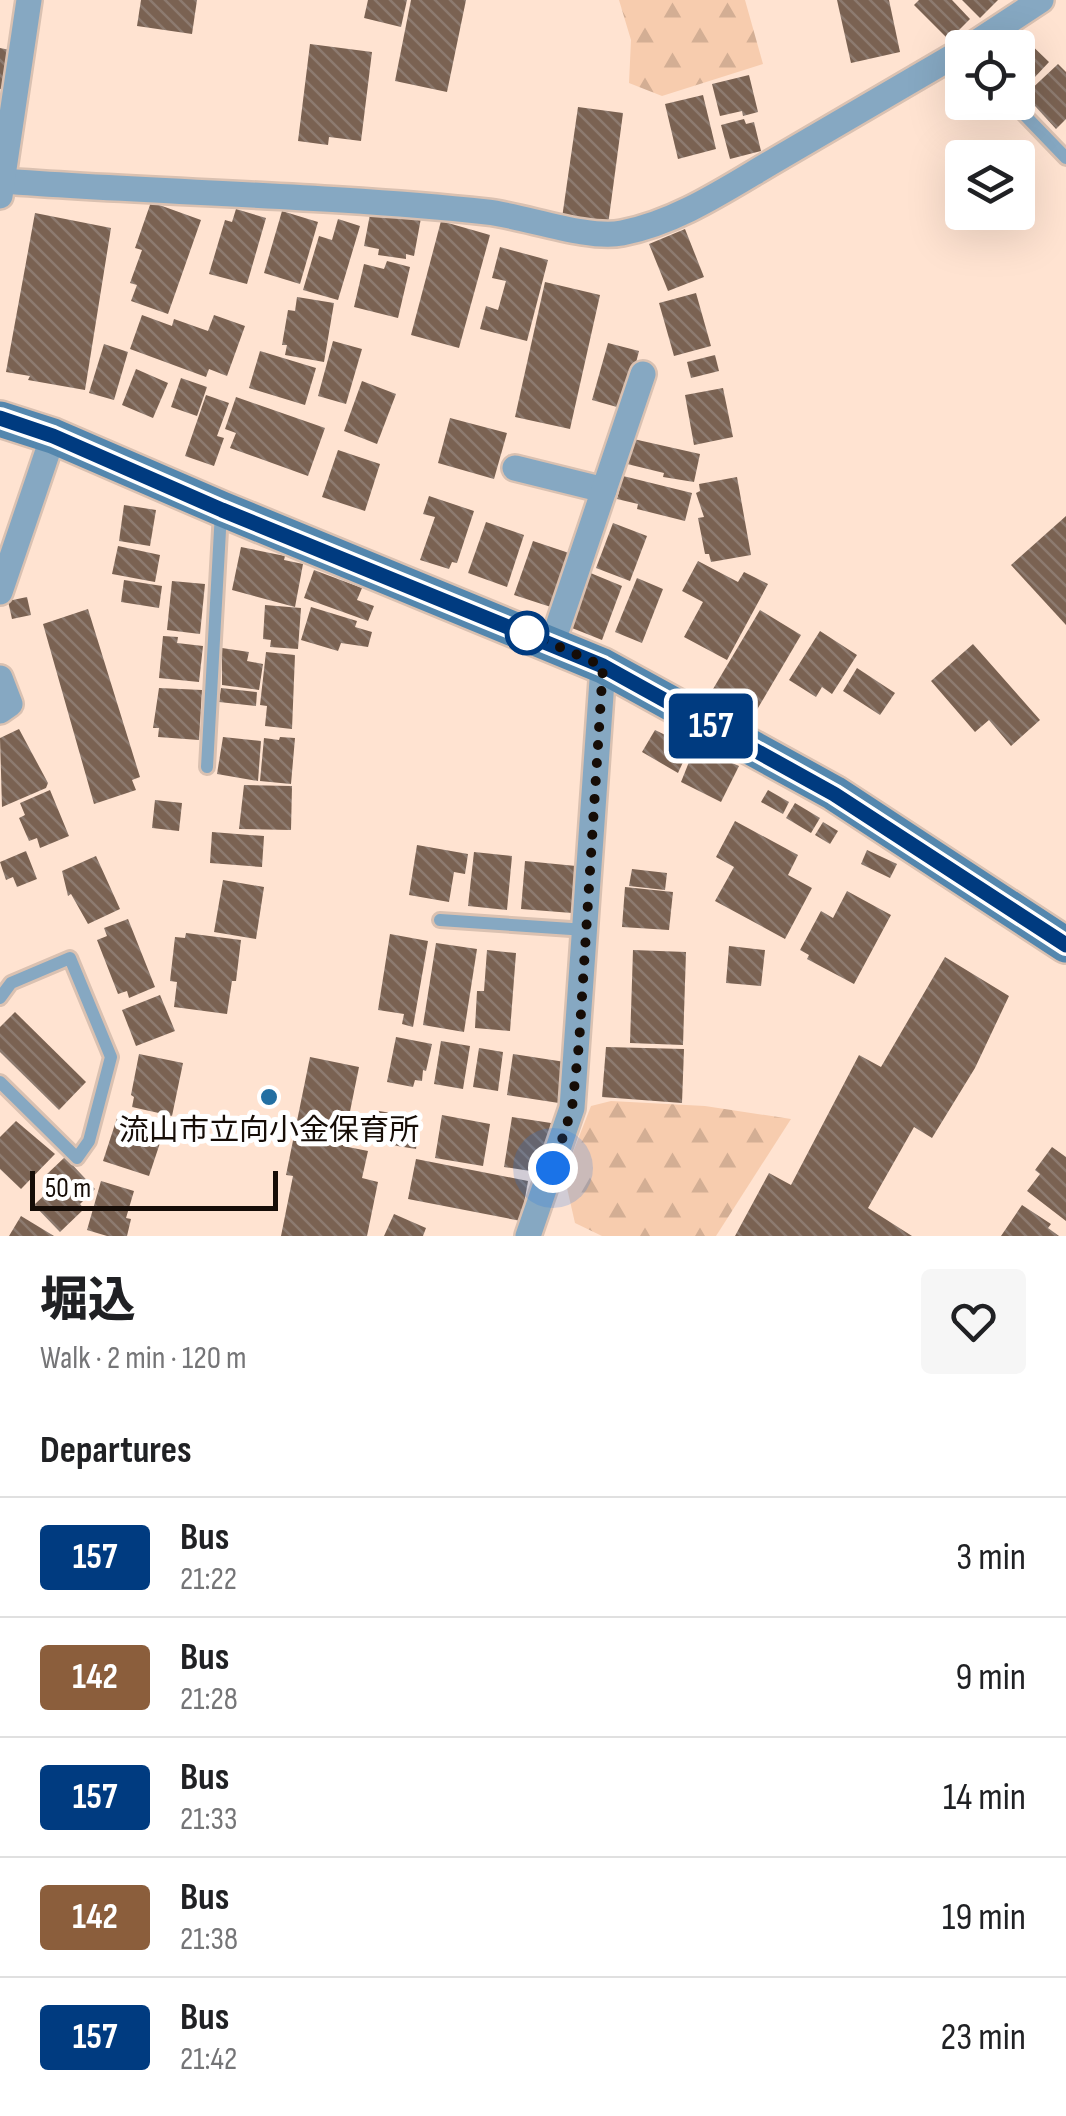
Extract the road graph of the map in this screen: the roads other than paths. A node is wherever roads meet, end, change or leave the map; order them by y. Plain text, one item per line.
1 (30, 0) edge
2 (1042, 0) edge
3 (995, 30) edge
4 (945, 61) edge
5 (1029, 120) edge
6 (1066, 158) edge
7 (1, 188) edge
8 (643, 374) dead end
9 (0, 418) edge
10 (53, 436) junction
11 (515, 468) dead end
12 (604, 490) junction
13 (222, 510) junction
14 (0, 592) edge
15 (552, 644) junction
16 (603, 666) junction
17 (0, 678) edge
18 (0, 711) edge
19 (208, 768) dead end
20 (440, 920) dead end
21 (586, 930) junction
22 (1066, 945) edge
23 (0, 998) edge
24 (0, 1082) edge
25 (528, 1236) edge

1 - 7 street
2 - 3 street
4 - 7 street
5 - 6 lane
8 - 12 street
9 - 10 main road
10 - 13 main road
10 - 14 street
11 - 12 street
12 - 15 street
13 - 15 main road
13 - 19 lane
15 - 16 main road
16 - 21 street
16 - 22 main road
17 - 18 street
20 - 21 lane
21 - 25 street
23 - 24 lane

